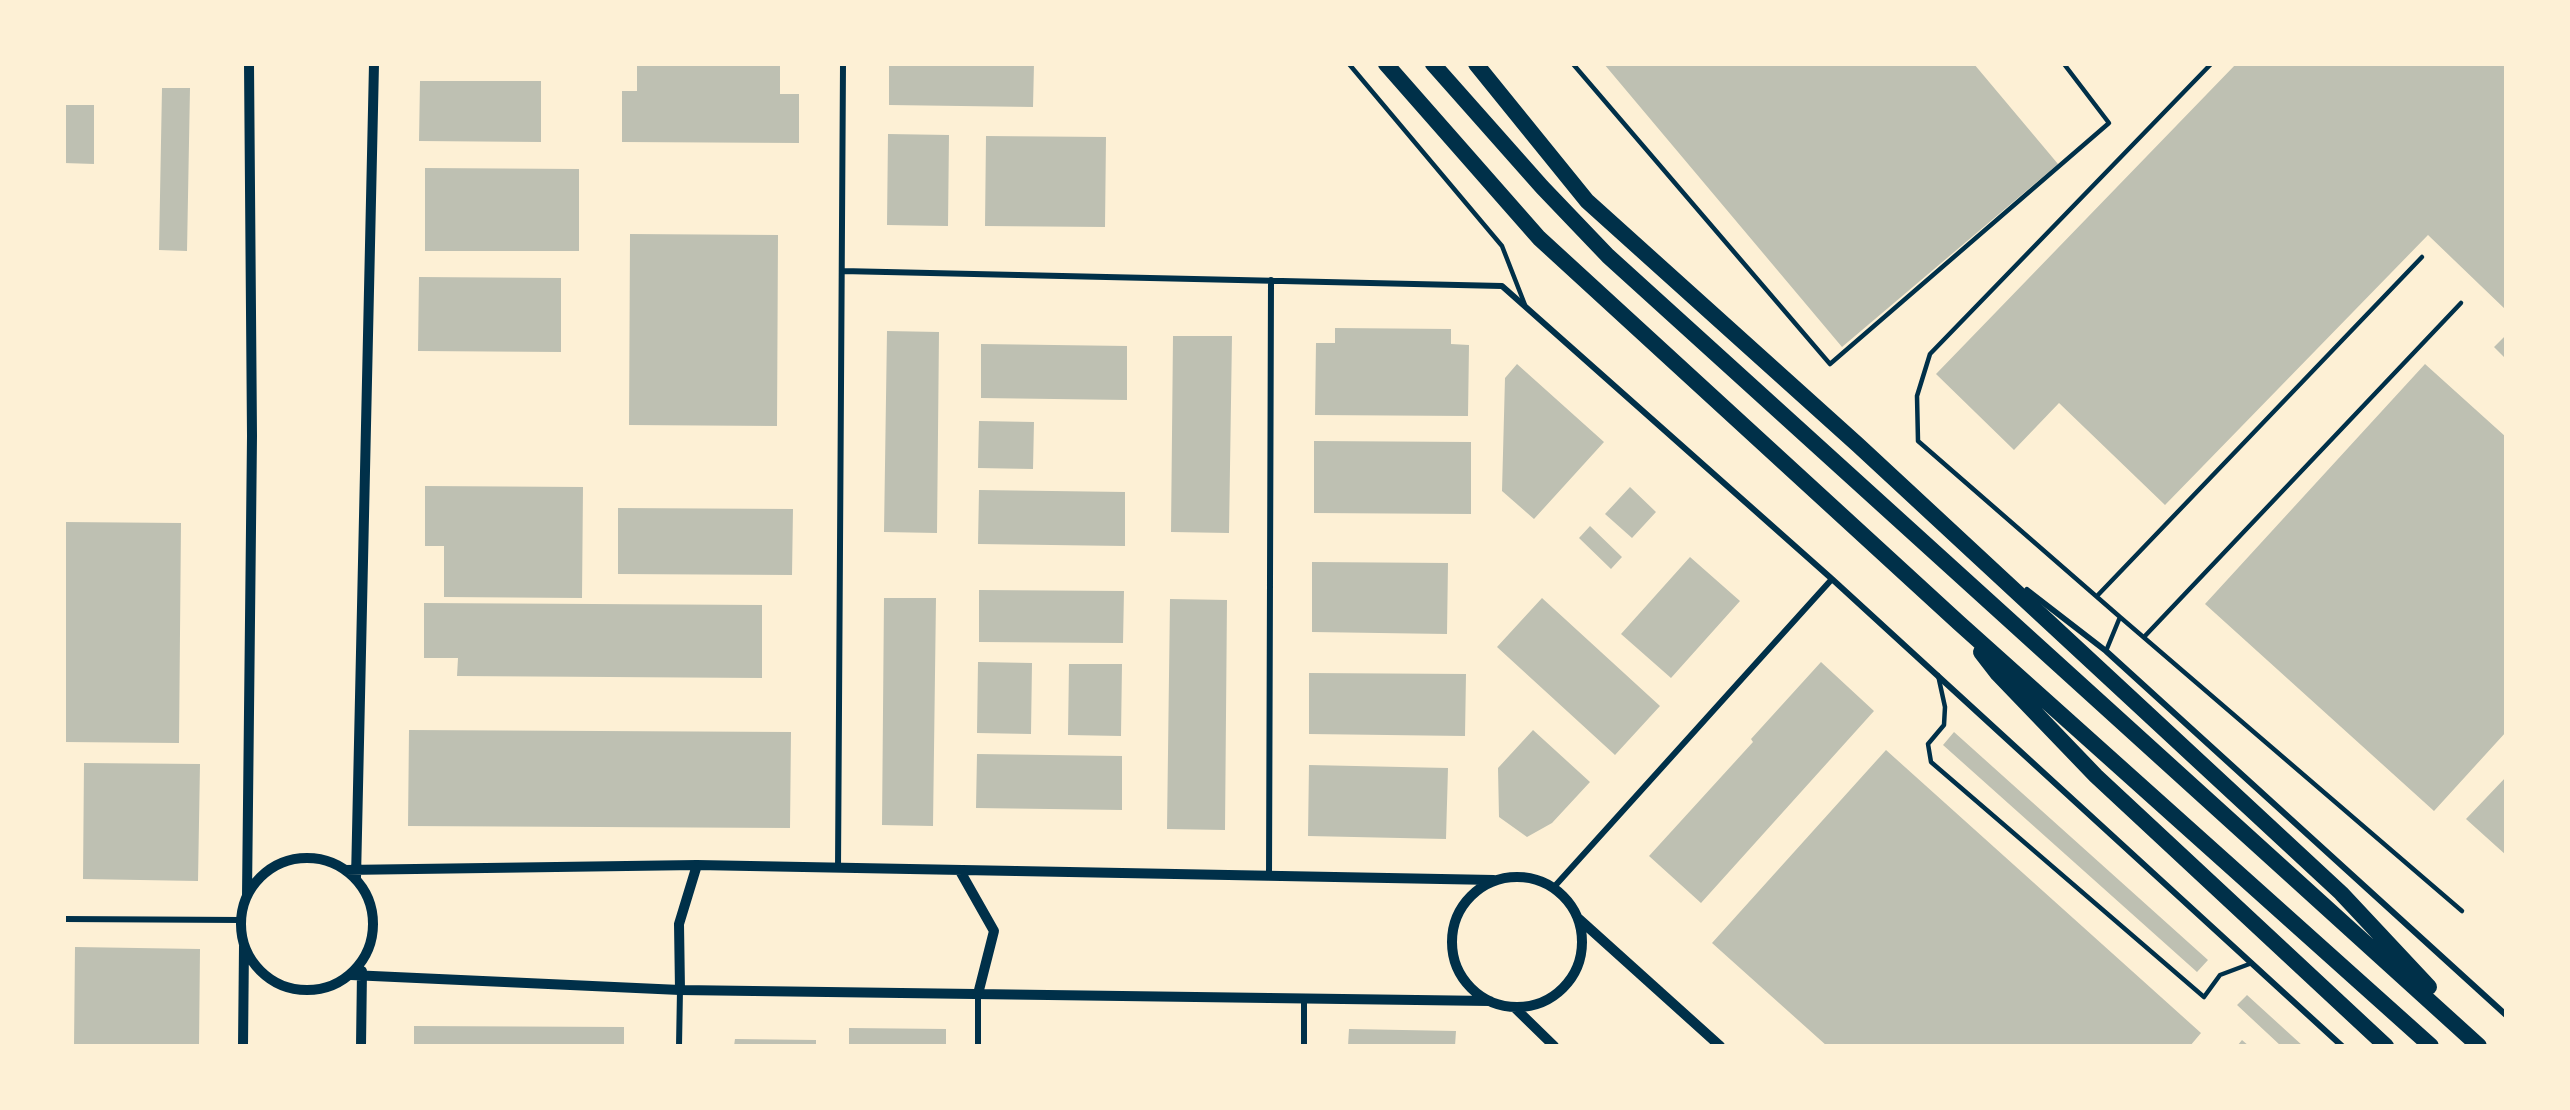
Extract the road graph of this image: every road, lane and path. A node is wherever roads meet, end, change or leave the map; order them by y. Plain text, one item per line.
1 (249, 64) edge
2 (374, 64) edge
3 (843, 64) edge
4 (1349, 64) edge
5 (1386, 64) edge
6 (1433, 64) edge
7 (1476, 64) edge
8 (1573, 64) edge
9 (2064, 64) edge
10 (2211, 64) edge
11 (2422, 257) dead end
12 (842, 271) junction
13 (1271, 280) junction
14 (2461, 303) dead end
15 (1526, 307) junction
16 (1858, 445) junction
17 (1832, 579) junction
18 (2097, 596) junction
19 (2120, 617) junction
20 (1959, 623) junction
21 (2144, 637) junction
22 (2106, 651) junction
23 (1938, 675) junction
24 (697, 865) junction
25 (838, 869) junction
26 (960, 871) junction
27 (352, 872) junction
28 (1269, 877) junction
29 (1494, 880) junction
30 (1554, 887) junction
31 (247, 895) junction
32 (2462, 911) dead end
33 (64, 919) edge
34 (1579, 919) junction
35 (241, 920) junction
36 (244, 946) junction
37 (2252, 963) junction
38 (356, 975) junction
39 (680, 990) junction
40 (978, 994) junction
41 (1304, 999) junction
42 (1490, 1001) junction
43 (1515, 1007) junction
44 (2505, 1015) edge
45 (243, 1046) edge
46 (361, 1046) edge
47 (679, 1046) edge
48 (978, 1046) edge
49 (1304, 1046) edge
50 (1554, 1046) edge
51 (1720, 1046) edge
52 (2342, 1046) edge
53 (2386, 1046) edge
54 (2431, 1046) edge
55 (2479, 1046) edge
56 (2484, 1046) edge

1 - 31 street
2 - 27 street
3 - 12 street
4 - 15 lane
5 - 20 highway
6 - 55 highway
7 - 16 highway
8 - 9 lane
10 - 18 lane
11 - 18 lane
12 - 13 street
12 - 25 street
13 - 15 street
13 - 28 street
14 - 21 lane
15 - 17 street
16 - 22 street
16 - 56 highway
17 - 23 street
17 - 30 street
18 - 19 lane
19 - 21 lane
19 - 22 lane
20 - 53 highway
20 - 54 highway
21 - 32 lane
22 - 44 street
23 - 37 street
23 - 37 lane
24 - 25 street
24 - 27 street
24 - 39 street
25 - 26 street
26 - 28 street
26 - 40 street
27 - 31 street
27 - 38 street
28 - 29 street
29 - 30 street
29 - 42 street
30 - 34 street
31 - 35 street
33 - 35 street
34 - 43 street
34 - 51 street
35 - 36 street
36 - 38 street
36 - 45 street
37 - 52 street
38 - 39 street
38 - 46 street
39 - 40 street
39 - 47 street
40 - 41 street
40 - 48 street
41 - 42 street
41 - 49 street
42 - 43 street
43 - 50 street

